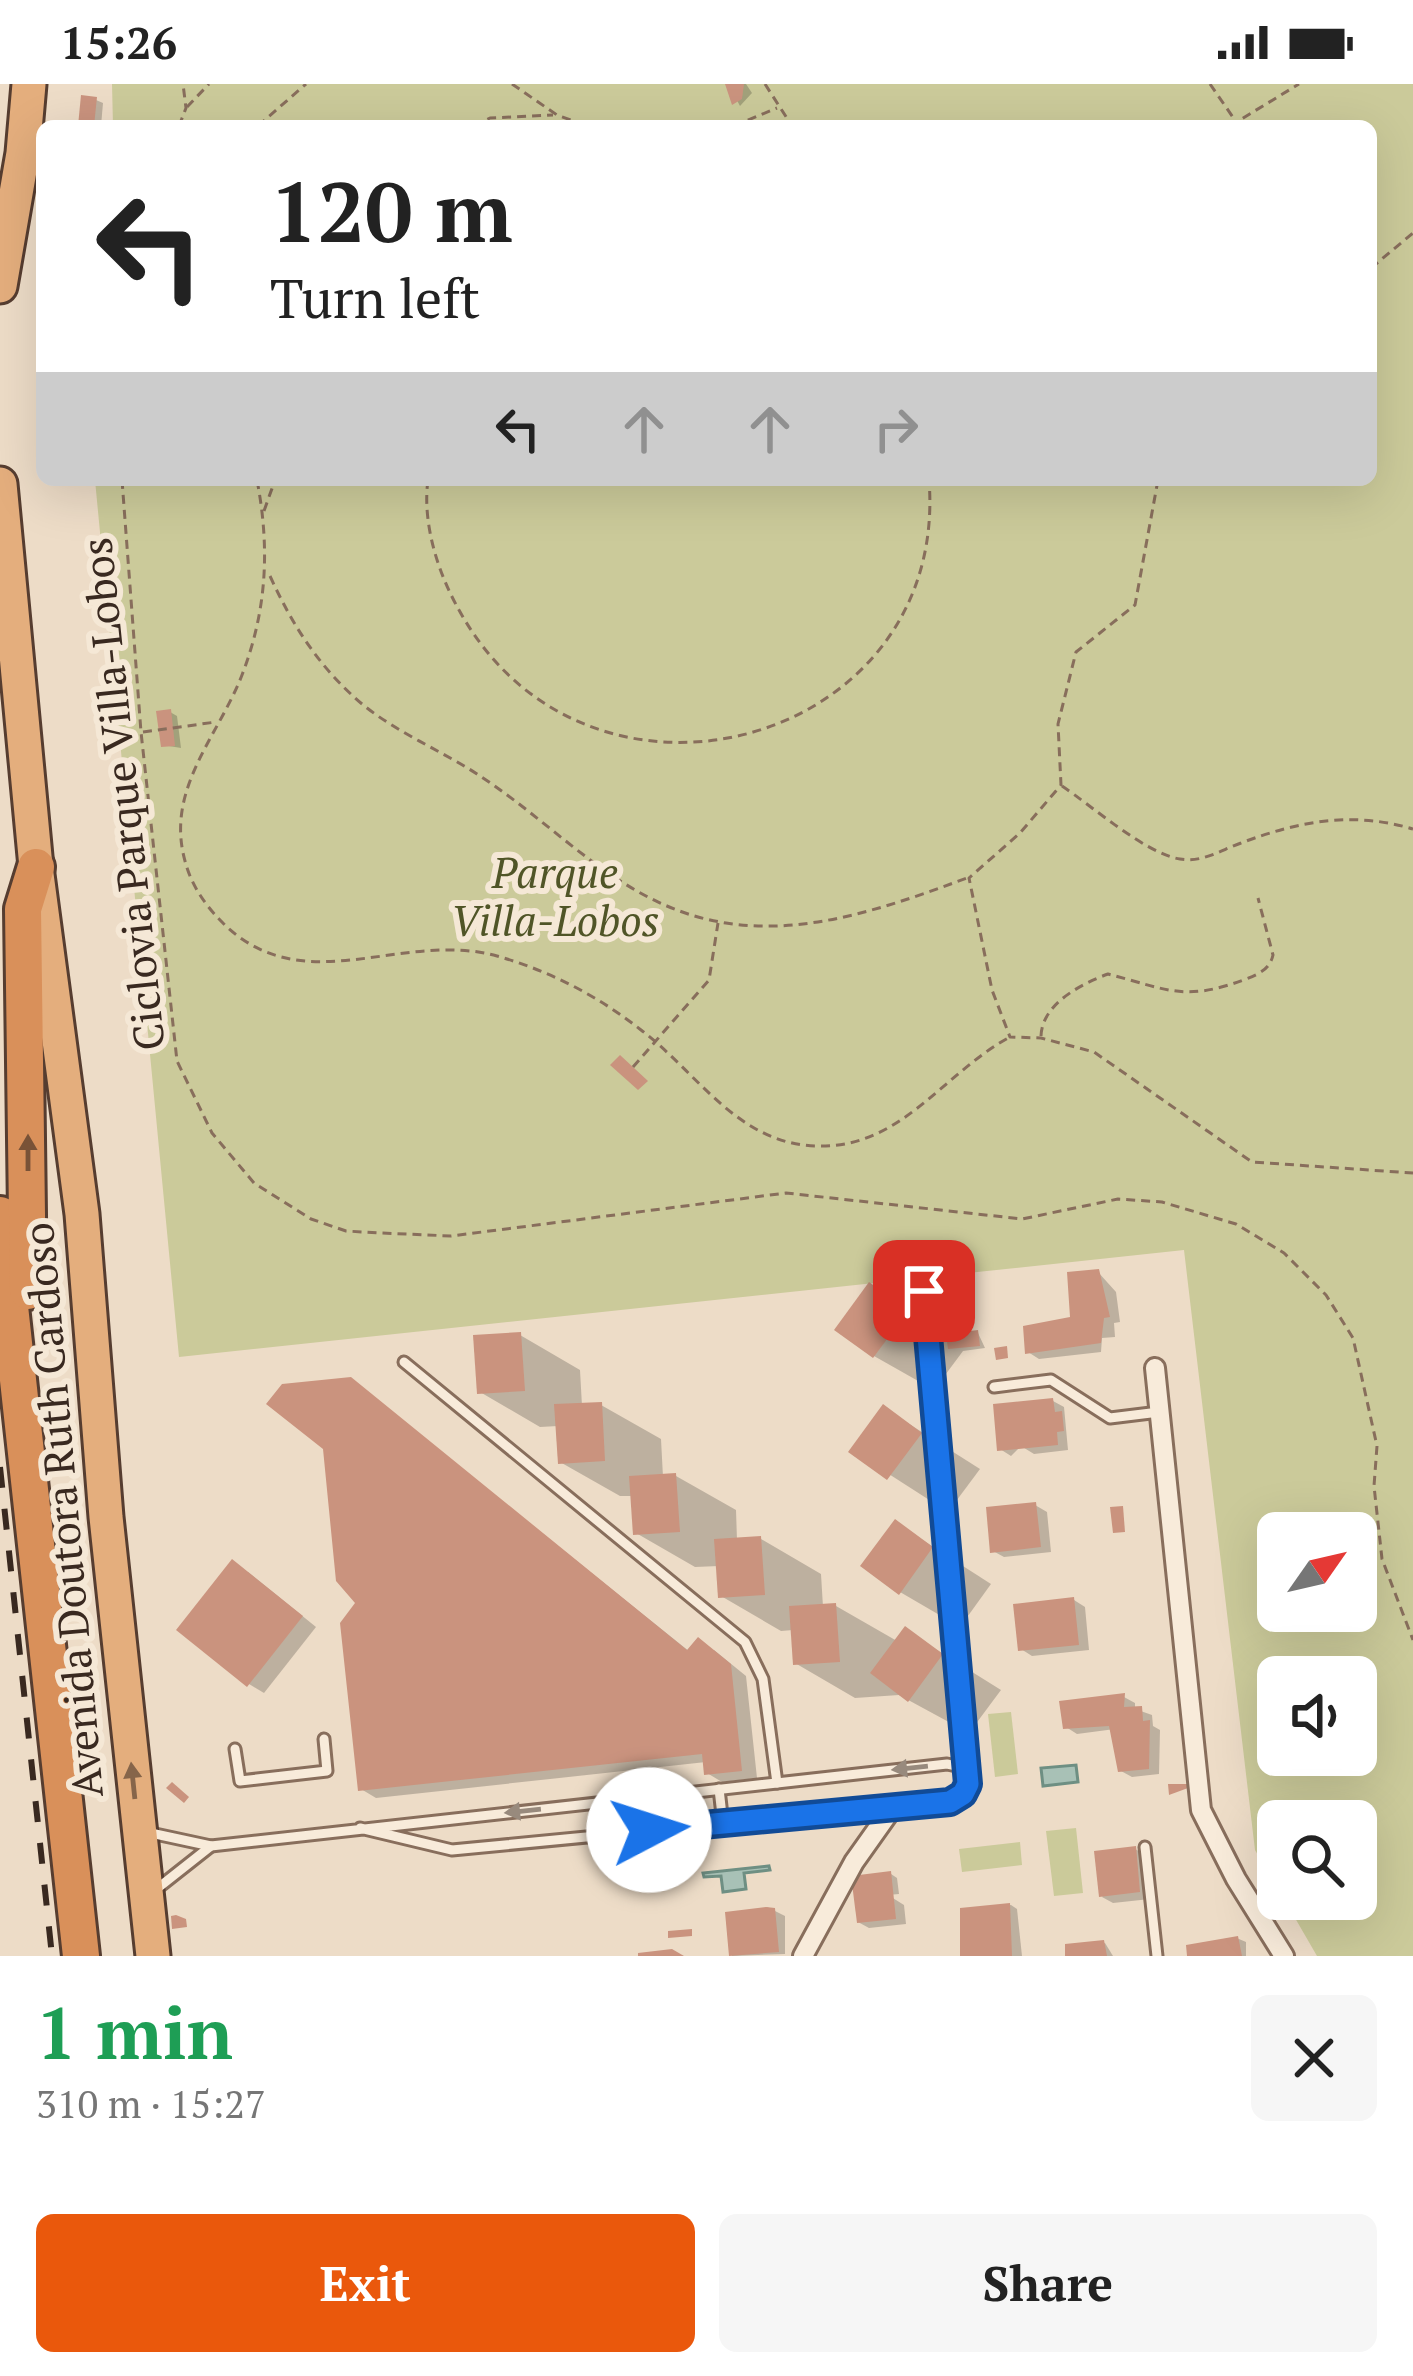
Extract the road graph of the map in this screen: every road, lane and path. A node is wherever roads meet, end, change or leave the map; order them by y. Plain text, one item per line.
1 (29, 84) edge
2 (183, 84) edge
3 (209, 84) edge
4 (306, 84) edge
5 (512, 84) edge
6 (765, 84) edge
7 (1210, 84) edge
8 (1300, 84) edge
9 (779, 107) junction
10 (186, 108) junction
11 (557, 115) junction
12 (181, 120) edge
13 (265, 120) edge
14 (486, 120) edge
15 (571, 120) edge
16 (748, 120) edge
17 (788, 120) edge
18 (1235, 120) edge
19 (1244, 120) edge
20 (1413, 233) edge
21 (1377, 263) edge
22 (0, 286) edge
23 (0, 484) edge
24 (122, 486) edge
25 (258, 486) edge
26 (273, 486) edge
27 (427, 486) edge
28 (929, 486) edge
29 (1157, 486) edge
30 (263, 513) junction
31 (268, 572) junction
32 (218, 722) junction
33 (141, 732) junction
34 (1061, 785) junction
35 (1413, 829) edge
36 (36, 867) junction
37 (969, 878) junction
38 (1258, 898) dead end
39 (718, 921) junction
40 (1010, 1037) junction
41 (1041, 1038) junction
42 (656, 1043) junction
43 (634, 1067) dead end
44 (1413, 1173) edge
45 (0, 1215) edge
46 (924, 1291) dead end
47 (404, 1362) dead end
48 (1155, 1368) dead end
49 (994, 1387) dead end
50 (1159, 1412) junction
51 (25, 1438) junction
52 (1413, 1640) edge
53 (324, 1739) dead end
54 (235, 1749) dead end
55 (966, 1768) junction
56 (777, 1783) junction
57 (719, 1789) junction
58 (892, 1807) junction
59 (723, 1823) junction
60 (360, 1828) junction
61 (139, 1831) junction
62 (211, 1846) junction
63 (1145, 1847) dead end
64 (146, 1897) junction
65 (80, 1956) edge
66 (153, 1956) edge
67 (803, 1956) edge
68 (1157, 1956) edge
69 (1284, 1956) edge

1 - 22 highway
2 - 10 path
3 - 10 path
4 - 13 path
5 - 11 path
6 - 9 path
7 - 18 path
8 - 19 path
9 - 16 path
9 - 17 path
10 - 12 path
11 - 14 path
11 - 15 path
20 - 21 path
23 - 36 highway, Avenida Doutora Ruth Cardoso
24 - 33 path, Ciclovia Parque Villa-Lobos
25 - 30 path
26 - 30 path
27 - 28 path
29 - 34 path
30 - 31 path
31 - 32 path
31 - 39 path
32 - 33 path
32 - 42 path
33 - 52 path, Ciclovia Parque Villa-Lobos
34 - 35 path
34 - 37 path
51 -> 36 highway
61 -> 36 highway, Avenida Doutora Ruth Cardoso
37 - 39 path
37 - 40 path
38 - 41 path
39 - 42 path
40 - 41 path
40 - 42 path
41 - 44 path
42 - 43 path
45 - 51 highway
46 - 55 lane
47 - 56 lane
48 - 50 street
49 - 50 lane
50 - 69 street
51 - 65 highway
53 - 54 lane
55 -> 56 lane
55 - 58 lane
56 - 57 lane
57 - 59 lane
57 -> 60 lane
58 - 59 lane
58 - 67 street
59 - 60 lane
60 - 62 lane
61 - 62 lane
61 - 64 highway, Avenida Doutora Ruth Cardoso
62 - 64 lane
63 - 68 lane
64 - 66 highway, Avenida Doutora Ruth Cardoso

